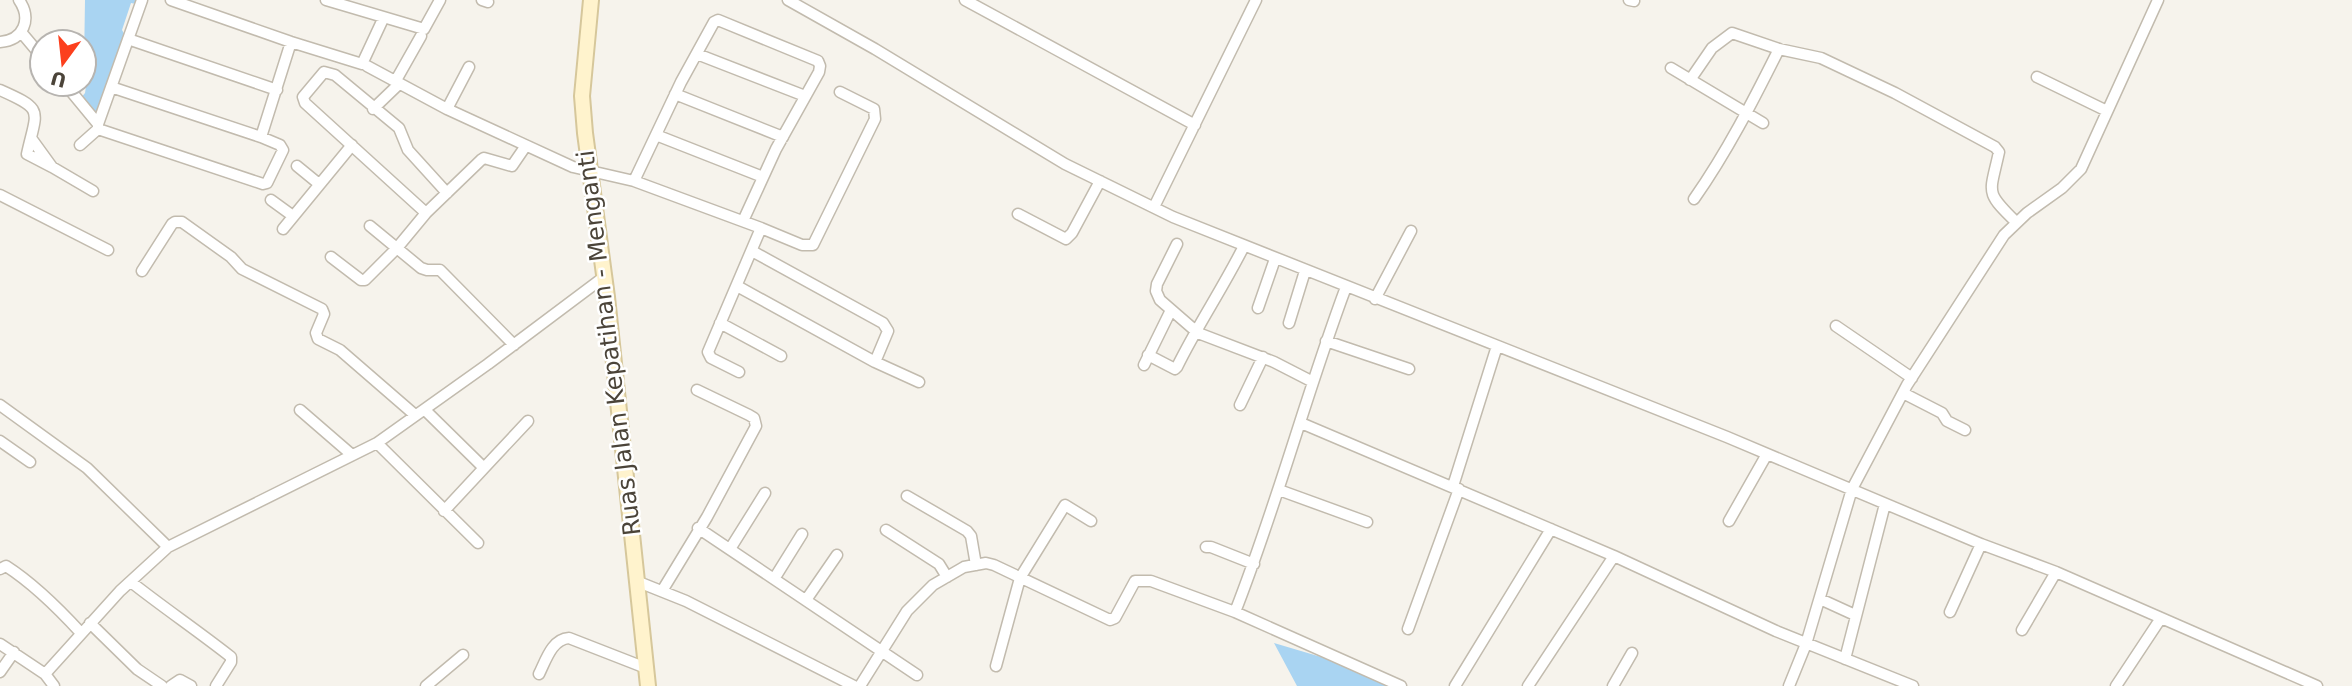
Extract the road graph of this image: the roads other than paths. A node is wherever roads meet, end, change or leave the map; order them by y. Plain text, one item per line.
1 (19, 0) edge
2 (142, 0) edge
3 (171, 0) edge
4 (326, 0) edge
5 (440, 0) edge
6 (591, 0) edge
7 (965, 0) edge
8 (1256, 0) edge
9 (2158, 0) edge
10 (793, 1) edge
11 (383, 19) junction
12 (21, 32) junction
13 (421, 36) dead end
14 (128, 39) junction
15 (28, 40) edge
16 (0, 42) edge
17 (291, 42) junction
18 (1779, 49) junction
19 (697, 54) junction
20 (367, 66) dead end
21 (468, 67) dead end
22 (1671, 68) dead end
23 (2037, 77) dead end
24 (1690, 80) junction
25 (397, 83) junction
26 (111, 87) junction
27 (0, 90) edge
28 (276, 90) junction
29 (840, 92) dead end
30 (675, 94) junction
31 (805, 96) junction
32 (76, 98) edge
33 (373, 109) junction
34 (447, 109) junction
35 (2106, 110) junction
36 (1746, 113) junction
37 (1763, 123) dead end
38 (1195, 125) junction
39 (98, 127) junction
40 (656, 135) junction
41 (261, 137) junction
42 (783, 137) junction
43 (80, 145) dead end
44 (352, 145) junction
45 (525, 147) junction
46 (297, 166) dead end
47 (591, 173) junction
48 (763, 177) junction
49 (634, 181) junction
50 (1100, 181) junction
51 (319, 184) junction
52 (93, 191) dead end
53 (447, 193) junction
54 (0, 195) edge
55 (1694, 199) dead end
56 (271, 200) dead end
57 (1154, 207) junction
58 (426, 214) junction
59 (1018, 214) dead end
60 (293, 216) junction
61 (743, 221) junction
62 (2016, 222) junction
63 (370, 226) dead end
64 (761, 228) junction
65 (282, 229) dead end
66 (1411, 231) dead end
67 (1177, 244) dead end
68 (1244, 247) junction
69 (397, 248) junction
70 (108, 250) dead end
71 (752, 251) junction
72 (331, 257) dead end
73 (1275, 259) junction
74 (142, 271) dead end
75 (1305, 271) junction
76 (604, 277) junction
77 (737, 286) junction
78 (1346, 287) junction
79 (1375, 299) junction
80 (1258, 308) dead end
81 (1171, 310) junction
82 (720, 323) junction
83 (1289, 323) dead end
84 (1836, 326) dead end
85 (1195, 331) junction
86 (1326, 341) junction
87 (514, 345) junction
88 (1497, 346) junction
89 (781, 356) dead end
90 (1263, 357) junction
91 (875, 362) junction
92 (1409, 369) dead end
93 (739, 372) dead end
94 (1912, 378) junction
95 (919, 382) dead end
96 (1313, 382) junction
97 (697, 390) dead end
98 (1903, 393) junction
99 (0, 405) edge
100 (1240, 405) dead end
101 (300, 410) dead end
102 (420, 412) junction
103 (528, 421) dead end
104 (1301, 423) junction
105 (1965, 430) dead end
106 (0, 441) edge
107 (377, 443) junction
108 (1767, 454) junction
109 (352, 455) junction
110 (30, 462) dead end
111 (484, 468) junction
112 (1456, 488) junction
113 (1852, 489) junction
114 (1279, 490) junction
115 (765, 493) dead end
116 (907, 496) dead end
117 (1885, 504) junction
118 (444, 511) junction
119 (1091, 521) dead end
120 (1729, 521) dead end
121 (1367, 522) dead end
122 (698, 528) junction
123 (1551, 529) junction
124 (886, 530) dead end
125 (802, 534) dead end
126 (478, 543) dead end
127 (1981, 544) junction
128 (168, 547) junction
129 (1206, 547) dead end
130 (730, 550) junction
131 (837, 555) dead end
132 (1614, 556) junction
133 (1254, 564) junction
134 (976, 565) junction
135 (0, 569) edge
136 (2056, 572) junction
137 (947, 577) junction
138 (1020, 578) junction
139 (774, 579) junction
140 (636, 581) junction
141 (131, 582) junction
142 (662, 591) junction
143 (1820, 599) junction
144 (806, 600) junction
145 (1235, 612) junction
146 (1950, 612) dead end
147 (1855, 615) junction
148 (2161, 618) junction
149 (90, 623) junction
150 (1408, 629) dead end
151 (2022, 630) dead end
152 (81, 634) junction
153 (0, 644) edge
154 (1806, 644) junction
155 (883, 651) junction
156 (14, 652) junction
157 (1632, 653) dead end
158 (463, 655) dead end
159 (1844, 659) junction
160 (996, 666) dead end
161 (646, 668) junction
162 (0, 673) edge
163 (45, 674) junction
164 (539, 674) dead end
165 (917, 675) dead end
166 (54, 686) edge
167 (162, 686) edge
168 (171, 686) edge
169 (191, 686) edge
170 (216, 686) edge
171 (426, 686) edge
172 (648, 686) edge
173 (854, 686) edge
174 (860, 686) edge
175 (1401, 686) edge
176 (1454, 686) edge
177 (1528, 686) edge
178 (1613, 686) edge
179 (1789, 686) edge
180 (1913, 686) edge
181 (2116, 686) edge
182 (2317, 686) edge

1 - 12 street
2 - 14 street
3 - 17 street
4 - 11 street
5 - 11 street
6 - 47 main road, Ruas Jalan Kepatihan - Menganti
7 - 38 street
8 - 38 street
9 - 35 street
10 - 50 street
11 - 17 street
12 - 15 street
12 - 16 street
13 - 25 street
14 - 26 street
14 - 28 street
17 - 28 street
18 - 24 street
18 - 36 street
18 - 62 street
19 - 30 street
19 - 31 street
19 - 31 street
20 - 25 street
21 - 34 street
22 - 24 street
23 - 35 street
24 - 36 street
25 - 33 street
25 - 34 street
26 - 39 street
26 - 41 street
27 - 52 street
28 - 41 street
29 - 64 street
30 - 40 street
30 - 42 street
31 - 42 street
32 - 39 street
33 - 44 street
33 - 53 street
34 - 45 street
35 - 62 street
36 - 37 street
36 - 55 street
38 - 57 street
39 - 41 street
39 - 43 street
40 - 48 street
40 - 49 street
42 - 48 street
44 - 51 street
44 - 58 street
45 - 47 street
45 - 53 street
46 - 51 street
47 - 49 street
47 - 76 main road, Ruas Jalan Kepatihan - Menganti
48 - 61 street
49 - 61 street
50 - 57 street
50 - 59 street
51 - 60 street
53 - 58 street
54 - 70 street
56 - 60 street
57 - 68 street
58 - 69 street
60 - 65 street
61 - 64 street
62 - 94 street
63 - 69 street
64 - 71 street
66 - 79 street
67 - 81 street
68 - 73 street
68 - 85 street
69 - 72 street
69 - 87 street
71 - 77 street
71 - 91 street
73 - 75 street
73 - 80 street
74 - 102 street
75 - 78 street
75 - 83 street
76 - 87 street
76 - 140 main road, Ruas Jalan Kepatihan - Menganti
77 - 82 street
77 - 91 street
78 - 79 street
78 - 86 street
79 - 88 street
81 - 85 street
81 - 85 street
82 - 89 street
82 - 93 street
84 - 94 street
85 - 90 street
86 - 92 street
86 - 96 street
87 - 102 street
88 - 108 street
88 - 112 street
90 - 96 street
90 - 100 street
91 - 95 street
94 - 98 street
96 - 104 street
97 - 122 street
98 - 105 street
98 - 113 street
99 - 128 street
101 - 109 street
102 - 107 street
102 - 111 street
103 - 111 street
104 - 112 street
104 - 114 street
106 - 110 street
107 - 109 street
107 - 118 street
108 - 113 street
108 - 120 street
109 - 128 street
111 - 118 street
112 - 123 street
112 - 150 street
113 - 117 street
113 - 143 street
114 - 121 street
114 - 133 street
115 - 130 street
116 - 134 street
117 - 127 street
117 - 147 street
118 - 126 street
119 - 138 street
122 - 130 street
122 - 142 street
123 - 132 street
123 - 176 street
124 - 137 street
125 - 139 street
127 - 136 street
127 - 146 street
128 - 141 street
129 - 133 street
130 - 139 street
131 - 144 street
132 - 154 street
132 - 177 street
133 - 145 street
134 - 137 street
134 - 138 street
135 - 152 street
136 - 148 street
136 - 151 street
137 - 155 street
138 - 145 street
138 - 160 street
139 - 144 street
140 - 142 street
140 - 161 main road, Ruas Jalan Kepatihan - Menganti
141 - 149 street
141 - 170 street
142 - 173 street
143 - 147 street
143 - 154 street
144 - 155 street
145 - 175 street
147 - 159 street
148 - 181 street
148 - 182 street
149 - 152 street
149 - 167 street
152 - 163 street
153 - 156 street
154 - 159 street
154 - 179 street
155 - 165 street
155 - 174 street
156 - 162 street
156 - 163 street
157 - 178 street
158 - 171 street
159 - 180 street
161 - 164 street
161 - 172 main road, Ruas Jalan Kepatihan - Menganti
163 - 166 street
168 - 169 street

